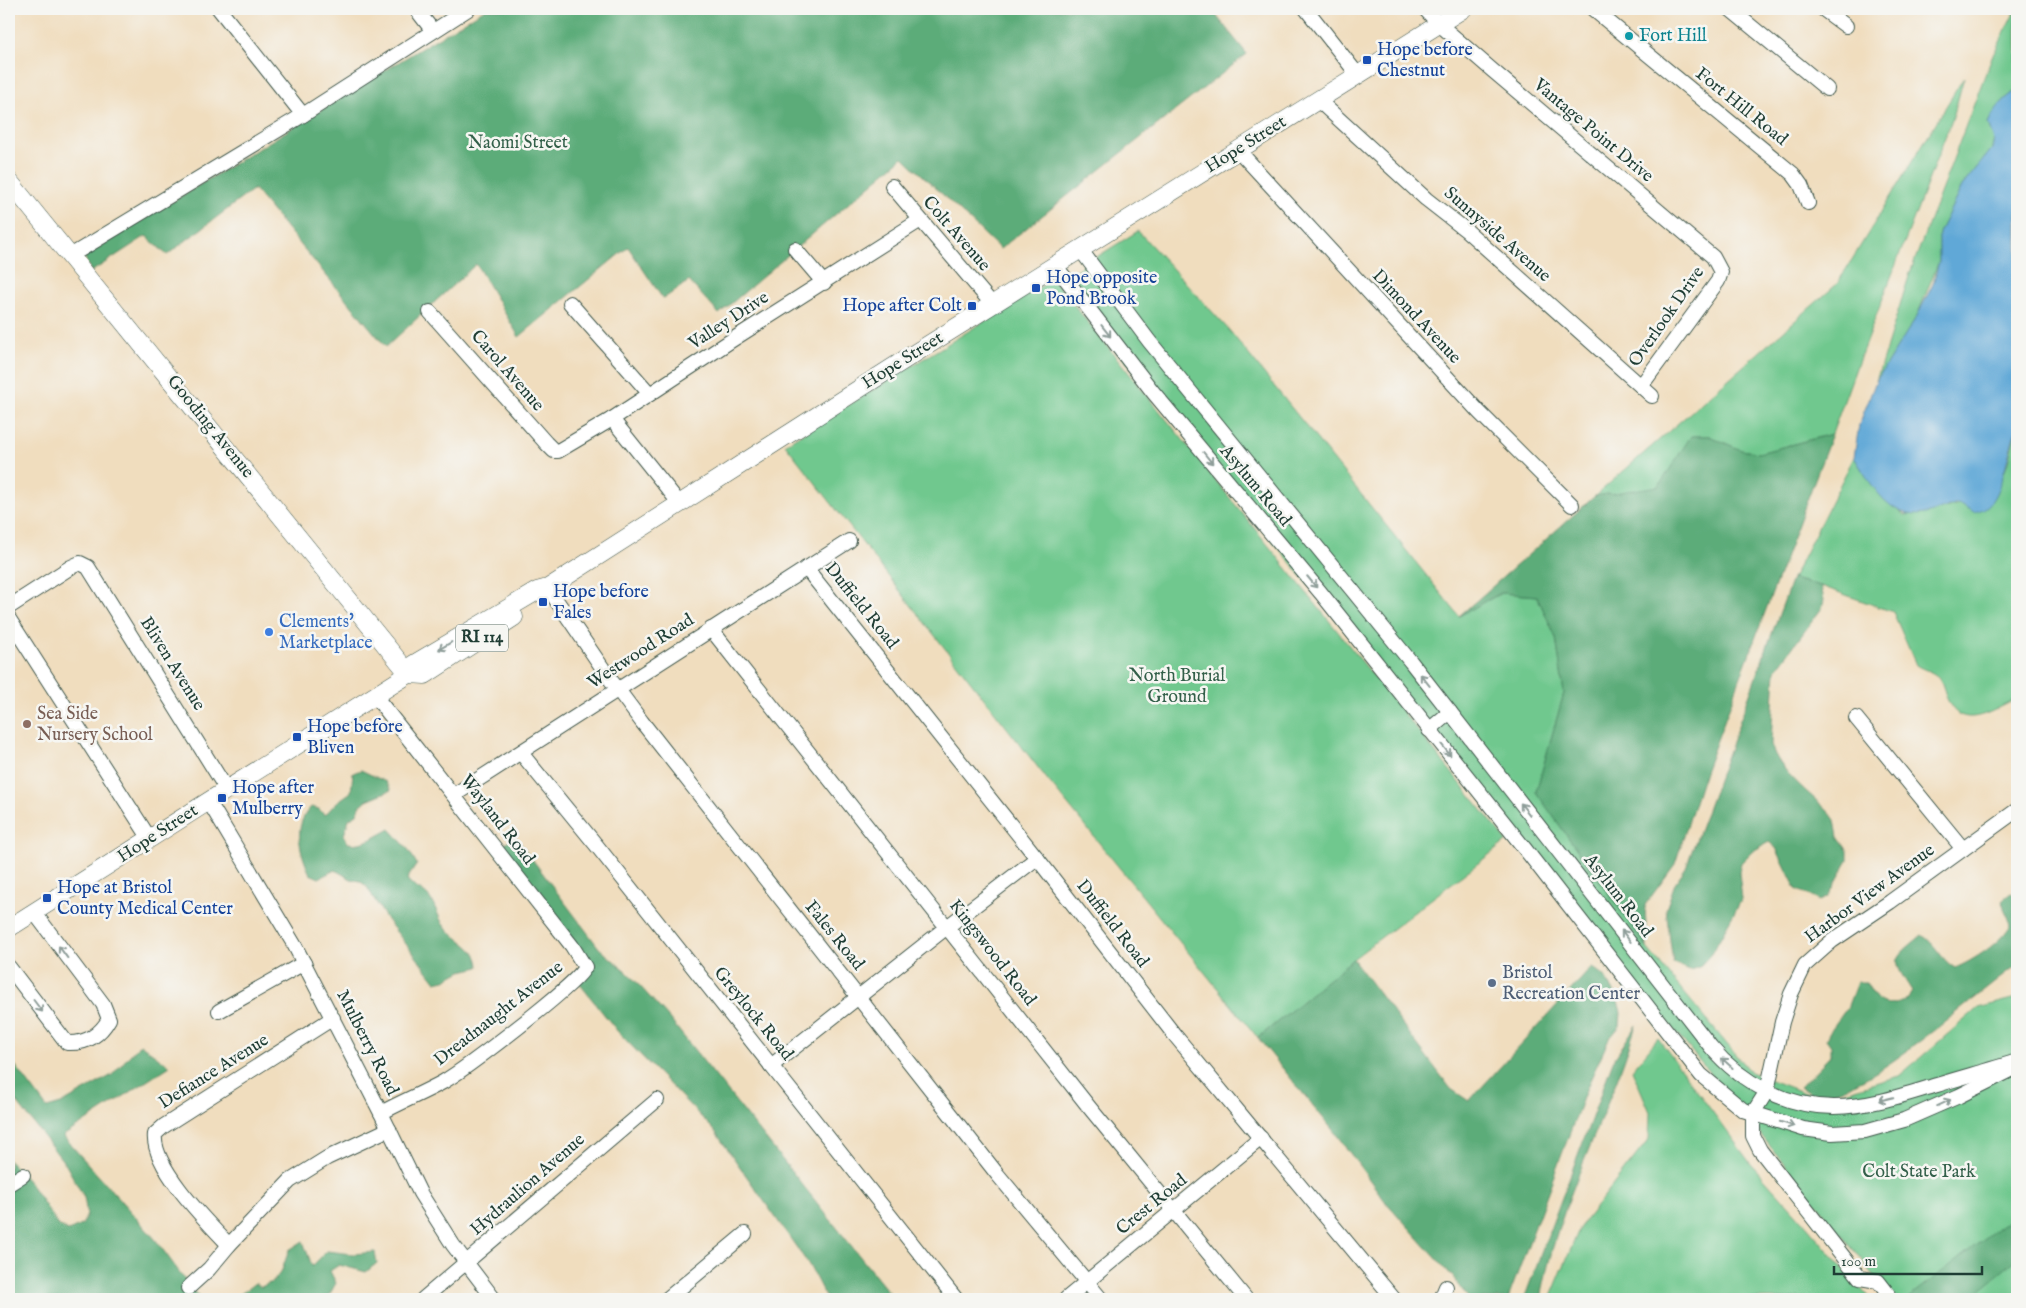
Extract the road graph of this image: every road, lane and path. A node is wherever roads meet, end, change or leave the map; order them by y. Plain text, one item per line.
1 (219, 9) edge
2 (416, 9) edge
3 (468, 9) edge
4 (1306, 9) edge
5 (1425, 9) edge
6 (1463, 9) edge
7 (1593, 9) edge
8 (1730, 9) edge
9 (1823, 9) edge
10 (1439, 24) junction
11 (1846, 26) dead end
12 (433, 31) junction
13 (1358, 75) junction
14 (1827, 88) dead end
15 (1318, 100) junction
16 (303, 115) junction
17 (1238, 150) junction
18 (9, 181) edge
19 (892, 186) dead end
20 (1808, 203) dead end
21 (919, 221) junction
22 (795, 249) dead end
23 (1080, 249) junction
24 (70, 256) junction
25 (1055, 264) junction
26 (1720, 269) joint
27 (824, 283) junction
28 (570, 303) dead end
29 (993, 305) junction
30 (430, 312) dead end
31 (1641, 386) junction
32 (650, 394) junction
33 (1652, 396) dead end
34 (612, 419) junction
35 (558, 451) joint
36 (680, 504) junction
37 (1572, 505) dead end
38 (849, 541) dead end
39 (806, 568) junction
40 (548, 588) junction
41 (9, 607) edge
42 (9, 619) edge
43 (711, 628) junction
44 (409, 674) junction
45 (618, 690) junction
46 (375, 696) junction
47 (1450, 712) junction
48 (1856, 718) dead end
49 (1429, 730) junction
50 (521, 752) junction
51 (227, 790) junction
52 (454, 795) junction
53 (209, 802) junction
54 (2017, 810) edge
55 (150, 839) junction
56 (1963, 849) junction
57 (1038, 858) junction
58 (34, 912) junction
59 (947, 927) junction
60 (9, 928) edge
61 (304, 963) junction
62 (9, 967) edge
63 (584, 970) joint
64 (858, 996) junction
65 (219, 1011) dead end
66 (333, 1018) junction
67 (2017, 1061) edge
68 (771, 1066) junction
69 (2017, 1067) edge
70 (1767, 1091) junction
71 (657, 1100) dead end
72 (381, 1113) junction
73 (1753, 1113) junction
74 (388, 1129) junction
75 (1261, 1138) junction
76 (23, 1175) dead end
77 (9, 1184) edge
78 (1174, 1211) junction
79 (744, 1234) dead end
80 (228, 1245) junction
81 (466, 1263) junction
82 (1087, 1282) junction
83 (188, 1288) dead end
84 (423, 1299) edge
85 (494, 1299) edge
86 (667, 1299) edge
87 (956, 1299) edge
88 (1066, 1299) edge
89 (1101, 1299) edge
90 (1246, 1299) edge
91 (1394, 1299) edge
92 (1892, 1299) edge

1 - 16 street
2 - 12 street
3 - 12 street
4 - 13 street
5 - 10 street, Vantage Point Drive
6 - 10 main road, Hope Street / RI 114
7 - 20 street, Fort Hill Road
8 - 14 street
9 - 11 street
10 - 13 main road, Hope Street / RI 114
10 - 26 street, Vantage Point Drive
12 - 16 street
13 - 15 main road, Hope Street / RI 114
15 - 17 main road, Hope Street / RI 114
15 - 31 street, Sunnyside Avenue
16 - 24 street
17 - 23 main road, Hope Street / RI 114
17 - 37 street, Dimond Avenue
18 - 24 main road, Gooding Avenue
19 - 21 street, Colt Avenue
21 - 27 street, Valley Drive
21 - 29 street, Colt Avenue
22 - 27 street
23 - 25 main road, Hope Street / RI 114
47 -> 23 street, Asylum Road
24 - 44 main road, Gooding Avenue
25 - 29 main road, Hope Street / RI 114
25 -> 49 street, Asylum Road
26 - 31 street, Overlook Drive
27 - 32 street, Valley Drive
28 - 32 street
29 - 36 main road, Hope Street / RI 114
30 - 35 street, Carol Avenue
31 - 33 street, Sunnyside Avenue
32 - 34 street, Valley Drive
34 - 35 street, Valley Drive
34 - 36 street
36 - 40 main road, Hope Street / RI 114
38 - 39 street, Westwood Road
39 - 43 street, Westwood Road
39 - 57 street, Duffield Road
40 - 44 main road, Hope Street / RI 114
40 - 45 street, Fales Road
41 - 51 street, Bliven Avenue
42 - 55 street
43 - 45 street, Westwood Road
43 - 59 street, Kingswood Road
44 - 46 main road, Hope Street / RI 114
45 - 50 street, Westwood Road
45 - 64 street, Fales Road
46 - 51 main road, Hope Street / RI 114
46 - 52 street, Wayland Road
47 - 49 street
70 -> 47 street, Asylum Road
48 - 56 street, Harbor View Avenue
49 -> 73 street, Asylum Road
50 - 52 street, Westwood Road
50 - 68 street, Greylock Road
51 - 53 main road, Hope Street / RI 114
52 - 63 street, Wayland Road
53 - 55 main road, Hope Street / RI 114
53 - 61 street, Mulberry Road
54 - 56 street, Harbor View Avenue
55 - 58 main road, Hope Street / RI 114
56 - 70 street, Harbor View Avenue
57 - 59 street
57 - 75 street, Duffield Road
58 - 60 main road, Hope Street / RI 114
62 -> 58 street
59 - 64 street
59 - 78 street, Kingswood Road
61 - 65 street
61 - 66 street, Mulberry Road
63 - 72 street, Dreadnaught Avenue
64 - 68 street
64 - 82 street, Fales Road
66 - 72 street, Mulberry Road
66 - 80 street, Defiance Avenue
67 -> 70 street
68 - 87 street, Greylock Road
73 -> 69 street
70 - 73 street, Harbor View Avenue
71 - 81 street, Hydraulion Avenue
72 - 74 street, Mulberry Road
73 - 92 street
74 - 80 street
74 - 81 street, Mulberry Road
75 - 78 street, Crest Road
75 - 91 street, Duffield Road
76 - 77 street
78 - 82 street, Crest Road
78 - 90 street, Kingswood Road
79 - 86 street
80 - 83 street
81 - 84 street, Hydraulion Avenue
81 - 85 street, Mulberry Road
82 - 88 street, Crest Road
82 - 89 street, Fales Road

